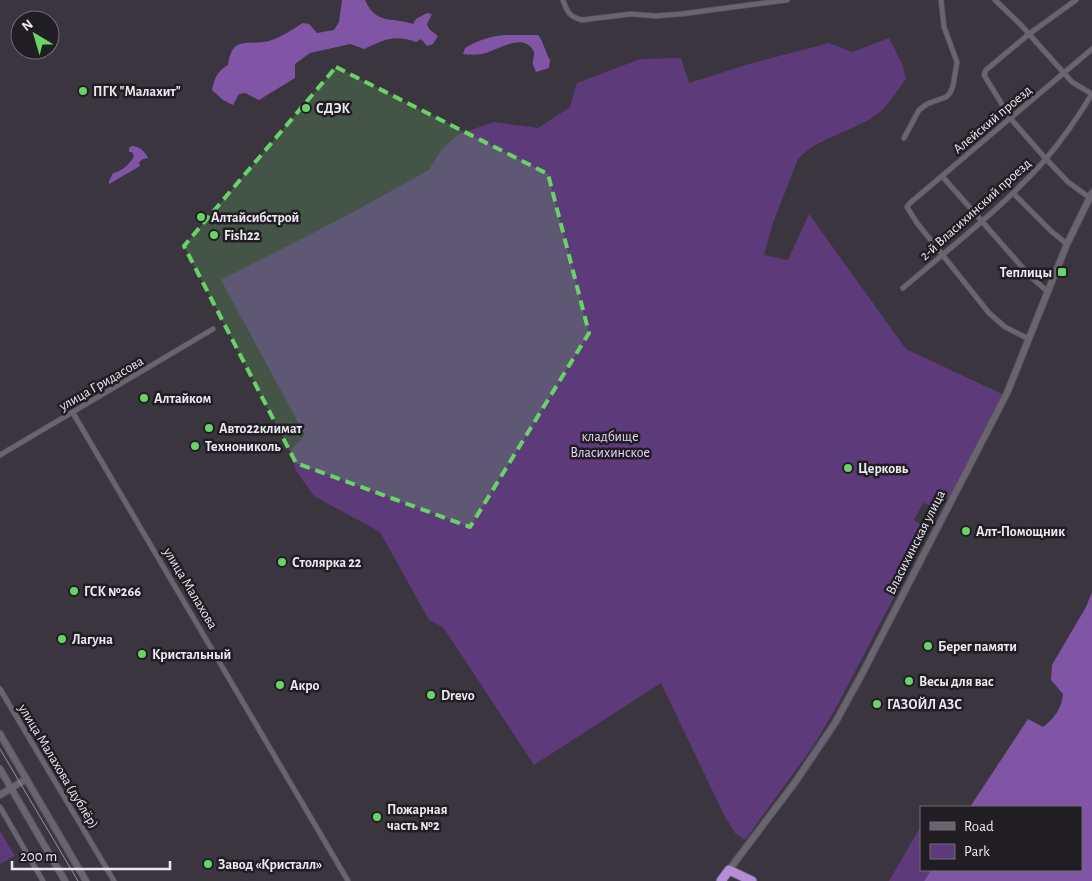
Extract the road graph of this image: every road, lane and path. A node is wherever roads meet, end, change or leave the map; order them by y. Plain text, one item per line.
1 (563, 0) edge
2 (787, 0) edge
3 (941, 0) edge
4 (995, 0) edge
5 (1076, 0) edge
6 (1030, 34) junction
7 (1092, 49) edge
8 (1064, 73) junction
9 (1092, 94) edge
10 (1011, 119) junction
11 (904, 138) dead end
12 (1046, 159) junction
13 (942, 176) junction
14 (1013, 193) junction
15 (1091, 195) edge
16 (980, 222) junction
17 (1067, 244) junction
18 (943, 255) junction
19 (903, 288) dead end
20 (1048, 292) junction
21 (213, 329) dead end
22 (1030, 339) junction
23 (72, 413) junction
24 (0, 455) edge
25 (0, 689) edge
26 (0, 734) edge
27 (0, 769) edge
28 (26, 780) junction
29 (12, 788) junction
30 (0, 795) edge
31 (0, 807) edge
32 (729, 870) junction
33 (43, 881) edge
34 (65, 881) edge
35 (86, 881) edge
36 (114, 881) edge
37 (348, 881) edge
38 (721, 881) edge
39 (752, 881) edge

1 - 2 street
3 - 11 street
4 - 6 street
5 - 6 street
6 - 8 street
6 - 10 street
7 - 8 street, Алейский проезд
8 - 9 street
8 - 10 street, Алейский проезд
9 - 12 street, 2-й Власихинский проезд
10 - 12 street
10 - 13 street, Алейский проезд
12 - 14 street, 2-й Власихинский проезд
12 - 15 street
13 - 16 street
13 - 18 street, Алейский проезд
14 - 16 street, 2-й Власихинский проезд
14 - 17 street
15 - 17 street, Власихинская улица
16 - 18 street, 2-й Власихинский проезд
16 - 20 street
17 - 20 street, Власихинская улица
18 - 19 street, 2-й Власихинский проезд
18 - 22 street
20 - 22 street, Власихинская улица
21 - 23 street, улица Гридасова
22 - 32 street, Власихинская улица
23 - 24 street, улица Гридасова
23 - 37 street, улица Малахова
25 - 36 street, улица Малахова (дублёр)
26 - 28 street
27 - 29 street
28 - 29 street
28 - 35 street
29 - 30 street
29 - 34 street
31 - 33 street
32 - 38 highway, Власихинская улица
32 - 39 highway

